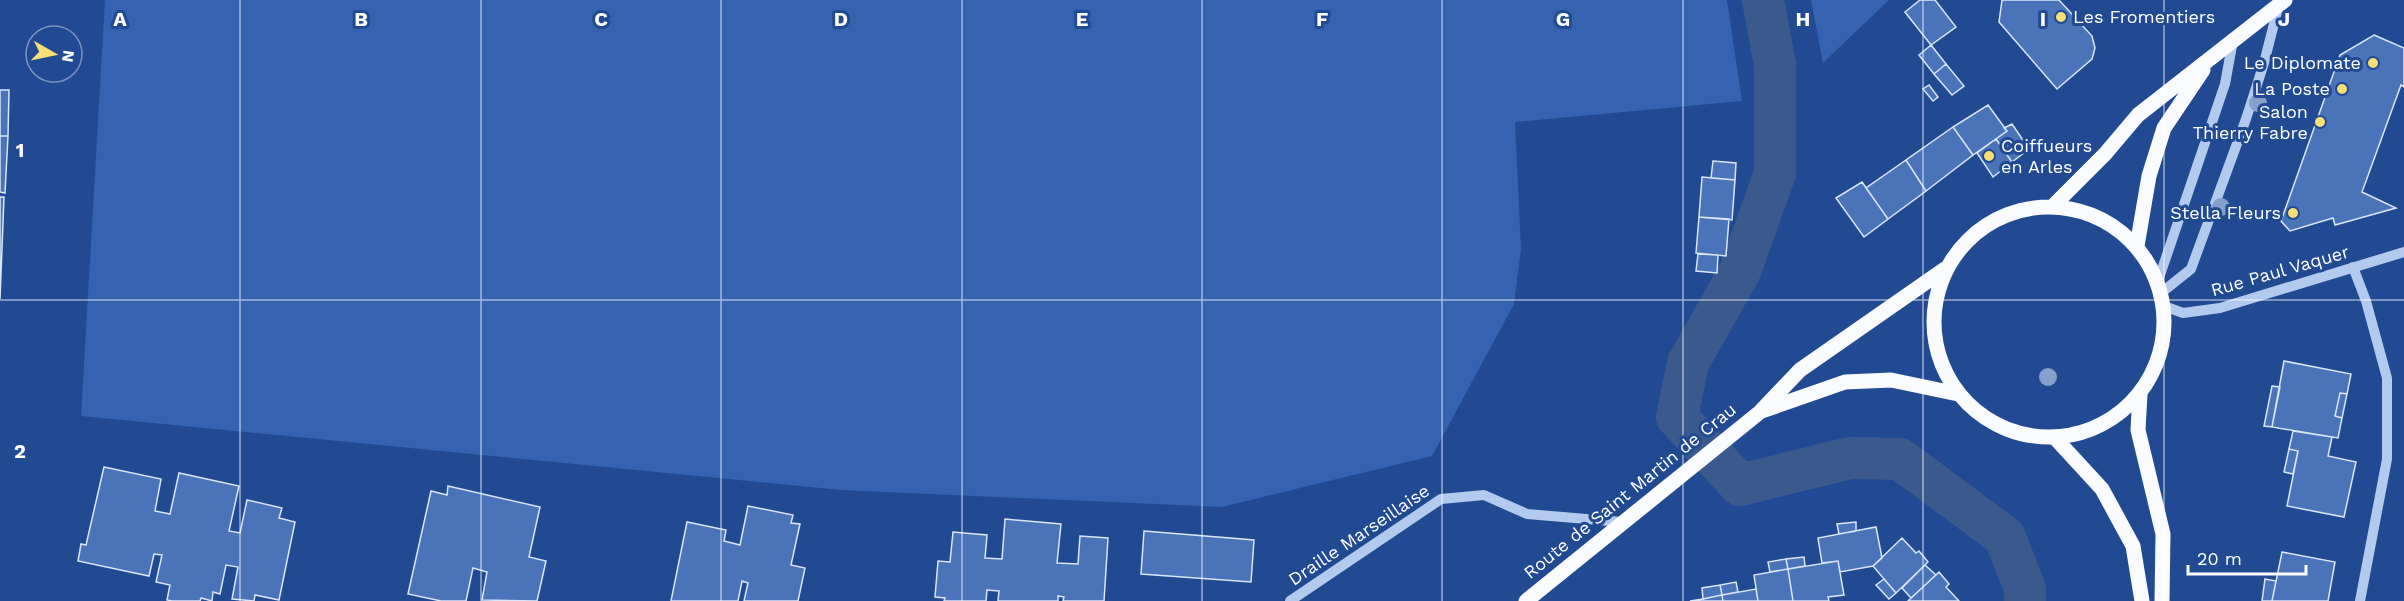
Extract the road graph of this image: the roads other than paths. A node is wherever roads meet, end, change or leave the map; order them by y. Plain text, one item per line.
1 (2282, 2) edge
2 (2233, 40) junction
3 (2212, 57) junction
4 (2053, 206) junction
5 (2137, 246) junction
6 (2404, 252) edge
7 (2353, 267) junction
8 (1945, 269) junction
9 (2161, 293) junction
10 (1958, 394) junction
11 (2140, 394) junction
12 (1760, 412) junction
13 (2056, 439) junction
14 (1622, 522) junction
15 (1290, 601) edge
16 (1526, 601) edge
17 (2142, 601) edge
18 (2162, 601) edge
19 (2360, 601) edge

1 - 2 main road
1 - 9 street
2 - 3 main road
2 - 9 street
3 - 4 main road
3 - 5 main road
4 - 5 main road
4 - 8 main road
5 - 9 main road
6 - 7 street, Rue Paul Vaquer
7 - 9 street, Rue Paul Vaquer
7 - 19 street
8 - 10 main road
8 - 12 main road, Route de Saint Martin de Crau
9 - 11 main road
10 - 12 main road, Route de Saint Martin de Crau
10 - 13 main road
11 - 13 main road
11 - 18 main road
12 - 14 main road, Route de Saint Martin de Crau
13 - 17 main road
14 - 15 street, Draille Marseillaise
14 - 16 main road, Route de Saint Martin de Crau

